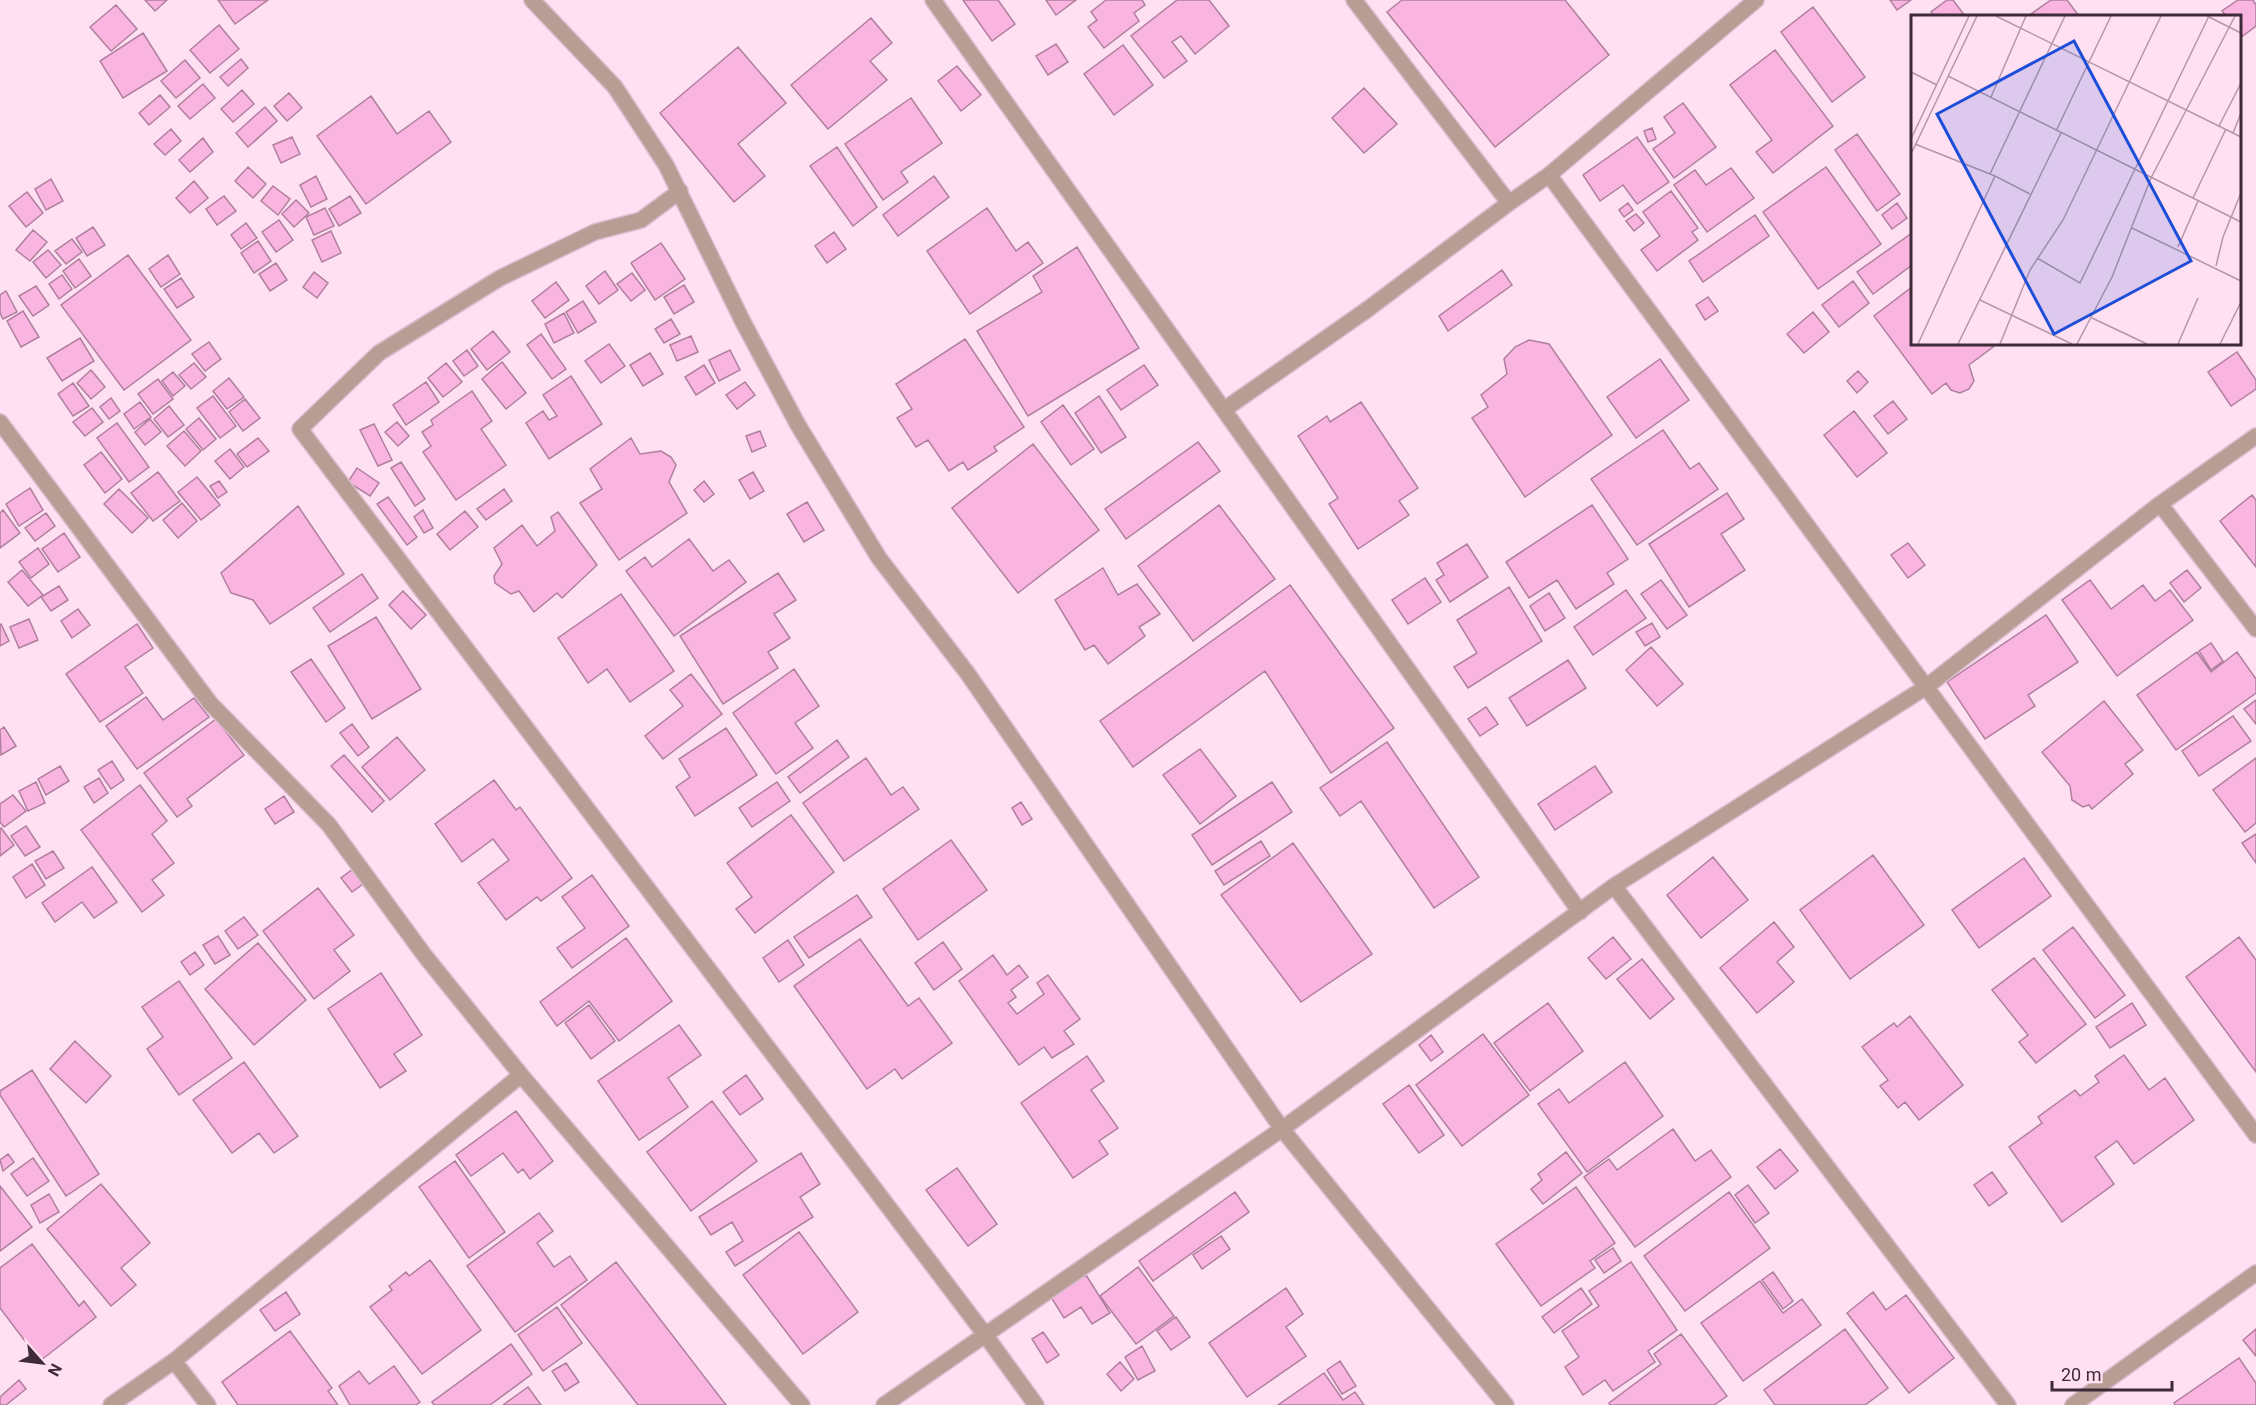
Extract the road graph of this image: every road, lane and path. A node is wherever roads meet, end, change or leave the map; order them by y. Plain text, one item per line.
1 (532, 0) edge
2 (933, 0) edge
3 (1354, 0) edge
4 (1756, 0) edge
5 (1549, 175) junction
6 (680, 191) junction
7 (1509, 203) junction
8 (1224, 409) junction
9 (0, 422) edge
10 (2256, 436) edge
11 (2160, 504) junction
12 (2256, 629) edge
13 (1926, 687) junction
14 (1614, 886) junction
15 (1580, 912) junction
16 (521, 1076) junction
17 (1282, 1129) junction
18 (2256, 1135) edge
19 (2256, 1273) edge
20 (986, 1336) junction
21 (174, 1361) junction
22 (111, 1405) edge
23 (208, 1405) edge
24 (802, 1405) edge
25 (884, 1405) edge
26 (1035, 1405) edge
27 (1506, 1405) edge
28 (2008, 1405) edge
29 (2073, 1405) edge

1 - 6 street
2 - 8 street
3 - 7 street
4 - 5 street
5 - 7 street
5 - 13 street
6 - 17 street
6 - 20 street
7 - 8 street
8 - 15 street
9 - 16 street
10 - 11 street
11 - 12 street
11 - 13 street
13 - 14 street
13 - 18 street
14 - 15 street
14 - 28 street
15 - 17 street
16 - 21 street
16 - 24 street
17 - 20 street
17 - 27 street
19 - 29 street
20 - 25 street
20 - 26 street
21 - 22 street
21 - 23 street

